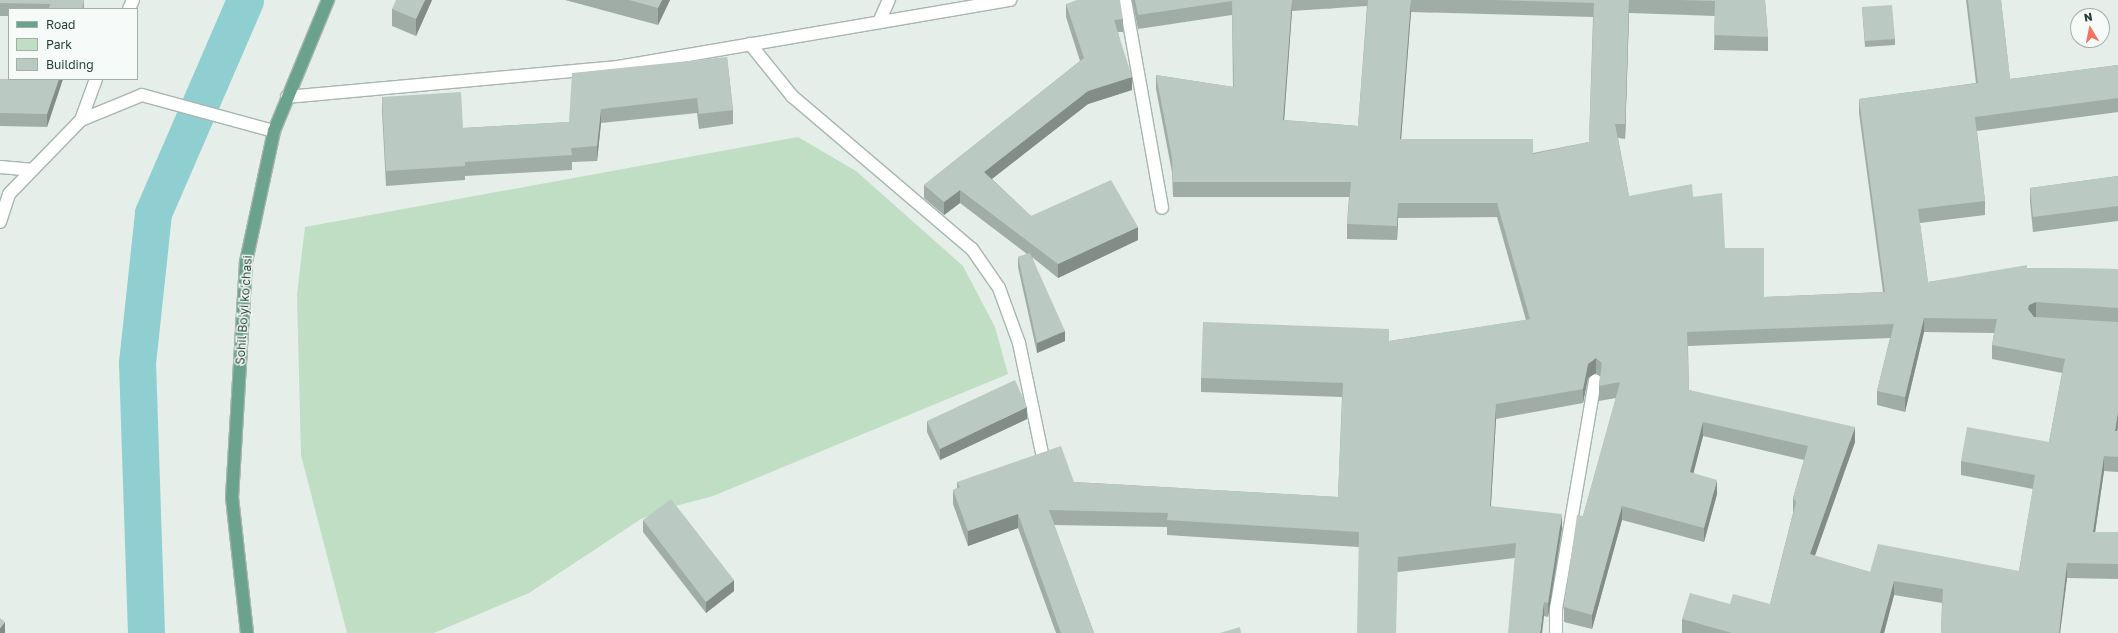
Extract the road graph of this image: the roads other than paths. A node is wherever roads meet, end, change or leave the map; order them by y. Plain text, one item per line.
1 (328, 0) edge
2 (889, 0) edge
3 (1010, 0) edge
4 (1125, 0) edge
5 (878, 22) junction
6 (750, 44) junction
7 (96, 80) edge
8 (287, 97) junction
9 (81, 120) junction
10 (274, 131) junction
11 (0, 167) edge
12 (32, 170) junction
13 (1162, 208) dead end
14 (0, 222) edge
15 (1595, 380) edge
16 (1042, 453) edge
17 (247, 633) edge
18 (1556, 633) edge

1 - 8 main road, Sohil Boʻyi koʻchasi
2 - 5 street
3 - 5 street
4 - 13 street
5 - 6 street
6 - 8 street
6 - 16 street
7 - 9 street
8 - 10 main road, Sohil Boʻyi koʻchasi
9 - 10 street
9 - 12 street
10 - 17 main road, Sohil Boʻyi koʻchasi
11 - 12 street
12 - 14 street
15 - 18 street

